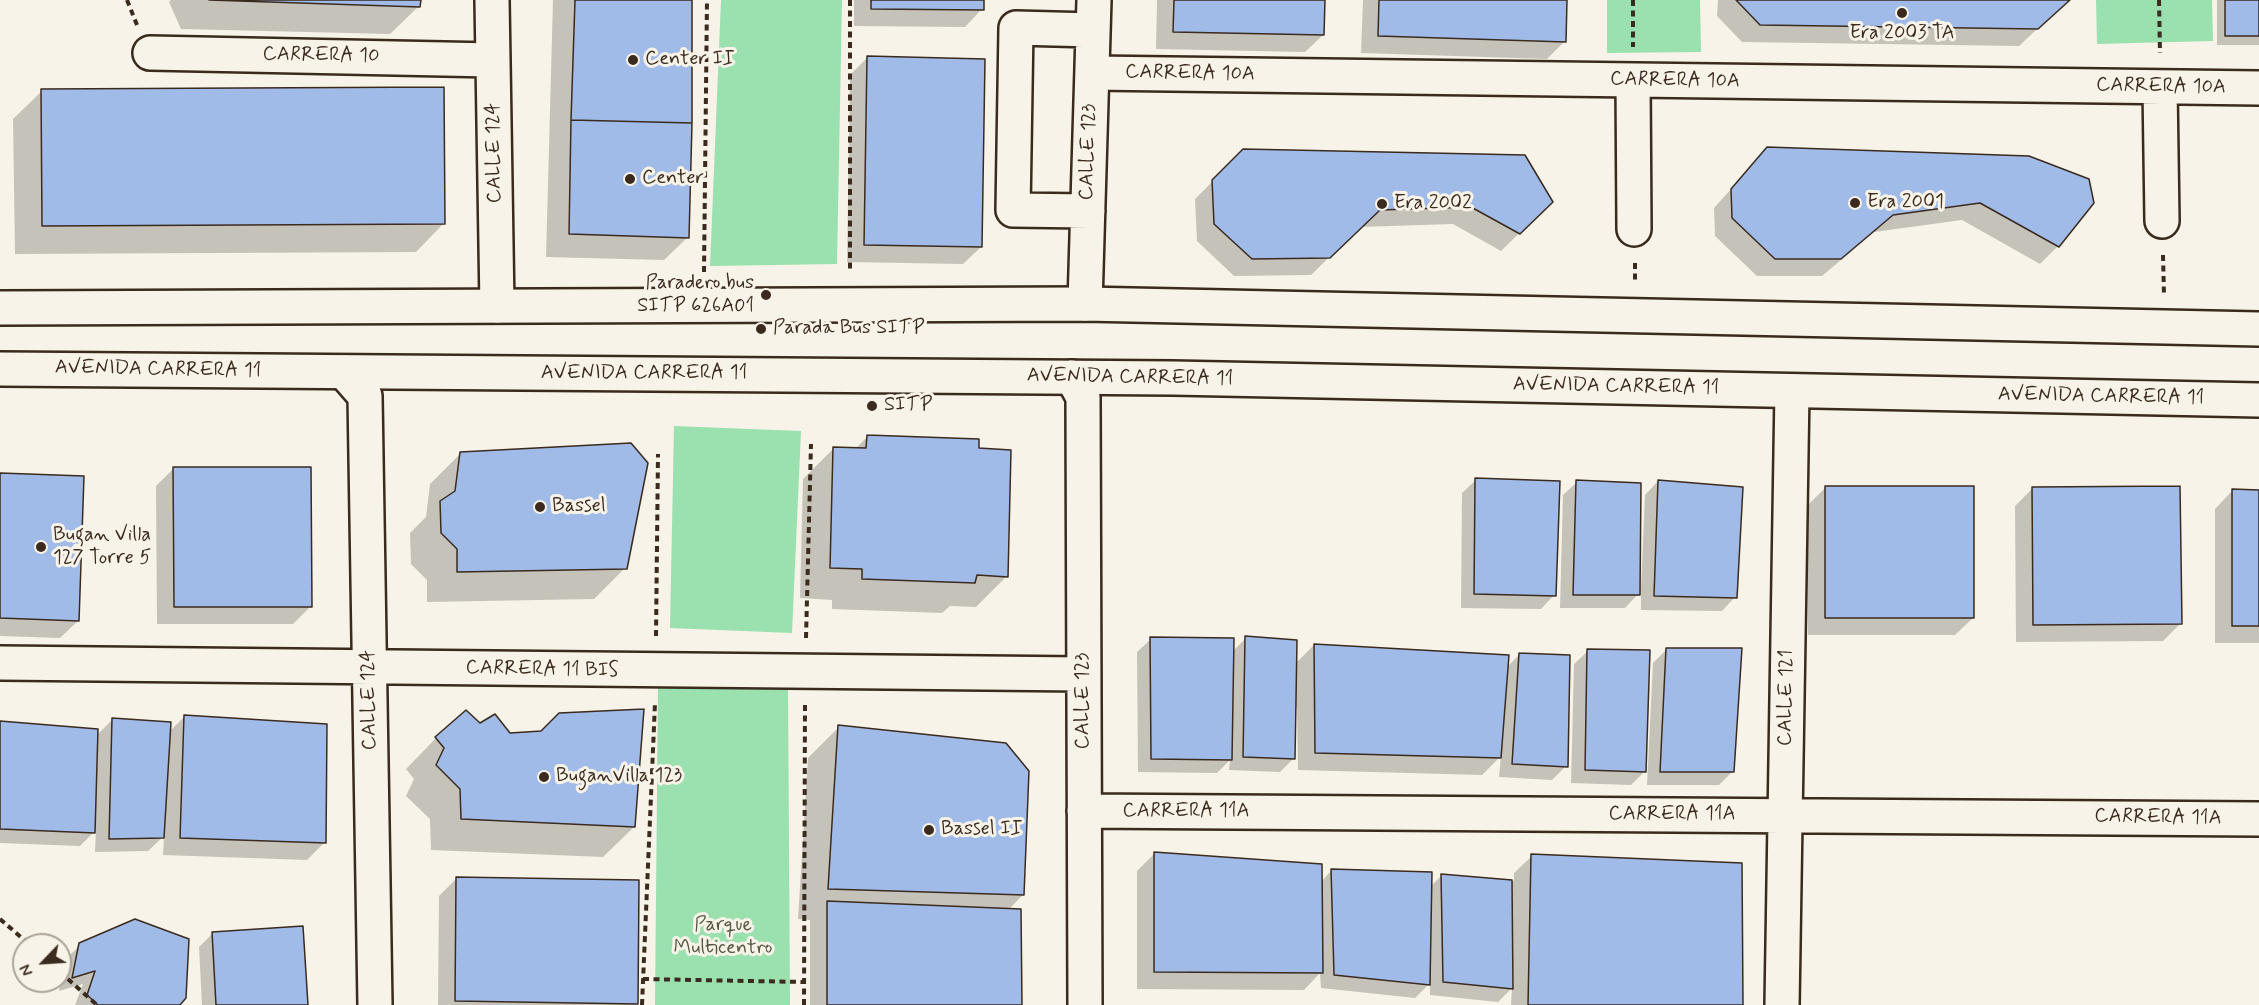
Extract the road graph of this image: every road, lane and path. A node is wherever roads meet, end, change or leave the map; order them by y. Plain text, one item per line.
1 (492, 0) edge
2 (707, 0) edge
3 (850, 0) edge
4 (1633, 0) edge
5 (2159, 0) edge
6 (1093, 15) edge
7 (150, 53) dead end
8 (493, 60) junction
9 (1092, 73) junction
10 (1633, 80) junction
11 (2160, 87) junction
12 (2259, 88) edge
13 (1088, 211) junction
14 (2162, 221) joint
15 (1634, 229) joint
16 (1085, 304) junction
17 (849, 305) junction
18 (497, 306) junction
19 (703, 306) junction
20 (0, 308) edge
21 (1636, 316) junction
22 (2164, 327) junction
23 (2259, 329) edge
24 (0, 369) edge
25 (344, 372) junction
26 (391, 372) junction
27 (1084, 384) junction
28 (1792, 391) junction
29 (365, 396) junction
30 (2259, 400) edge
31 (811, 444) dead end
32 (658, 454) dead end
33 (0, 663) edge
34 (370, 668) junction
35 (656, 671) junction
36 (805, 672) junction
37 (1083, 674) junction
38 (1084, 811) junction
39 (1785, 816) junction
40 (2259, 819) edge
41 (0, 919) edge
42 (16, 933) edge
43 (643, 979) junction
44 (803, 982) junction
45 (72, 983) edge
46 (97, 1005) edge
47 (375, 1005) edge
48 (642, 1005) edge
49 (804, 1005) edge
50 (1085, 1005) edge
51 (1782, 1005) edge

1 - 8 street, CALLE 124
2 - 19 path
3 - 17 path
4 - 10 path
5 - 11 path
6 - 9 street, CALLE 123
6 - 13 street
7 - 8 street, CARRERA 10
8 - 18 street, CALLE 124
9 - 10 street, CARRERA 10A
9 - 13 street, CALLE 123
10 - 11 street, CARRERA 10A
10 - 15 street
11 - 12 street, CARRERA 10A
11 - 14 street
13 - 16 street, CALLE 123
14 - 22 path
15 - 21 path
16 - 17 street
16 - 21 street
17 - 19 street
18 - 19 street
18 - 20 street
21 - 22 street
22 - 23 street
24 - 25 street, AVENIDA CARRERA 11
25 - 26 street, AVENIDA CARRERA 11
25 - 29 street
26 - 27 street, AVENIDA CARRERA 11
26 - 29 street
27 - 28 street, AVENIDA CARRERA 11
27 - 37 street, CALLE 123
28 - 30 street, AVENIDA CARRERA 11
28 - 39 street, CALLE 121
29 - 34 street, CALLE 124
31 - 36 path
32 - 35 path
33 - 34 street, CARRERA 11 BIS
34 - 35 street, CARRERA 11 BIS
34 - 47 street, CALLE 124
35 - 36 street, CARRERA 11 BIS
35 - 43 path
36 - 37 street, CARRERA 11 BIS
36 - 44 path
37 - 38 street, CALLE 123
38 - 39 street, CARRERA 11A
38 - 50 street, CALLE 123
39 - 40 street, CARRERA 11A
39 - 51 street, CALLE 121
41 - 42 path
43 - 44 path
43 - 48 path
44 - 49 path
45 - 46 path

